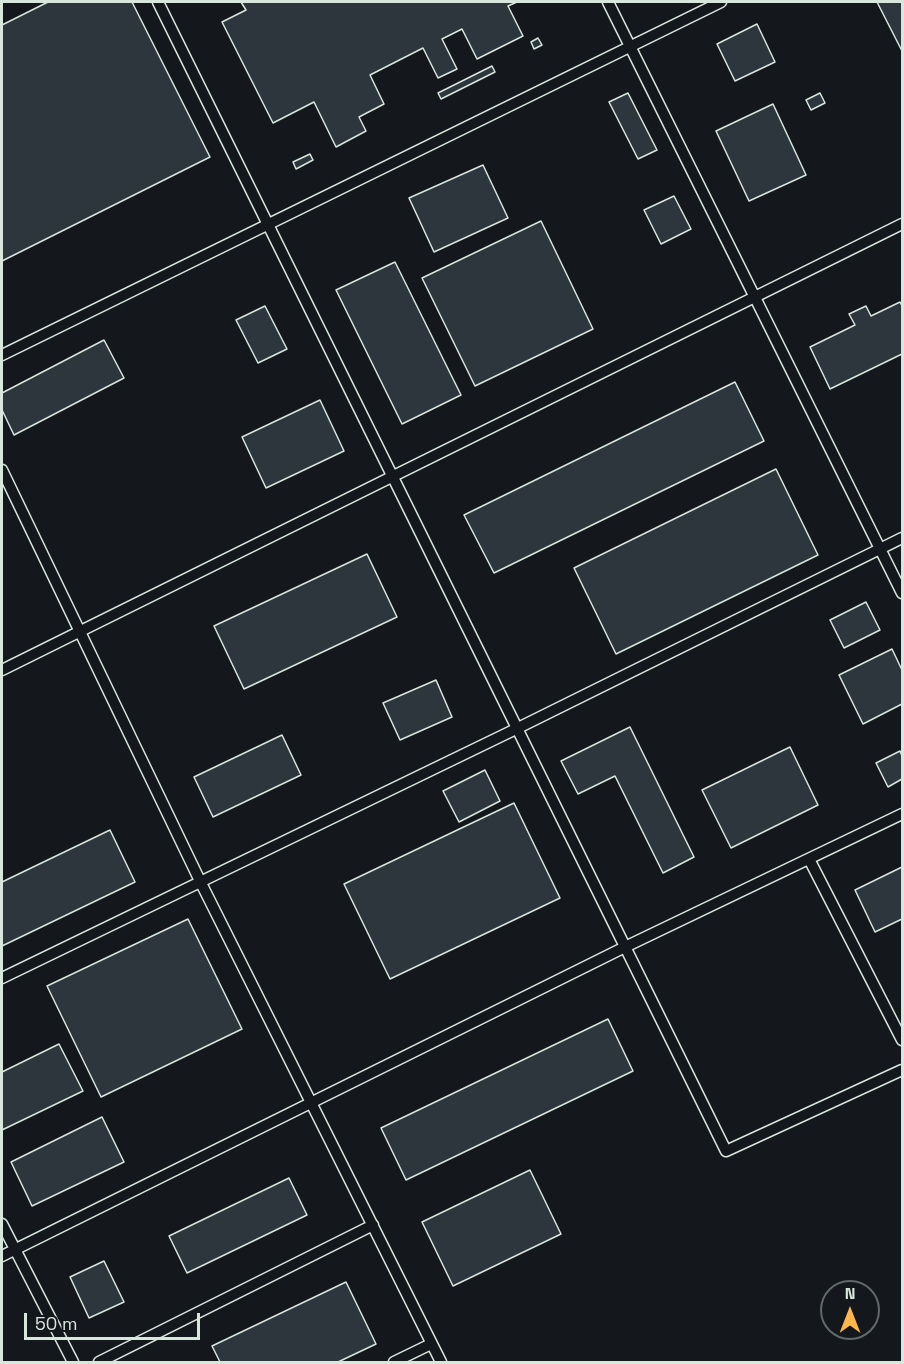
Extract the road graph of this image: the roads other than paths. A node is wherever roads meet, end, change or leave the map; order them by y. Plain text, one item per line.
1 (158, 2) edge
2 (608, 2) edge
3 (721, 2) edge
4 (630, 47) junction
5 (266, 224) junction
6 (903, 224) edge
7 (755, 297) junction
8 (2, 355) edge
9 (2, 470) edge
10 (392, 478) junction
11 (903, 538) edge
12 (881, 549) junction
13 (903, 592) edge
14 (80, 632) junction
15 (2, 670) edge
16 (518, 728) junction
17 (903, 814) edge
18 (809, 859) junction
19 (201, 883) junction
20 (624, 947) junction
21 (2, 978) edge
22 (903, 1040) edge
23 (903, 1070) edge
24 (312, 1102) junction
25 (2, 1224) edge
26 (373, 1226) junction
27 (15, 1250) junction
28 (2, 1256) edge
29 (431, 1344) junction
30 (73, 1362) edge
31 (99, 1362) edge
32 (394, 1362) edge
33 (441, 1362) edge

1 - 5 lane
2 - 4 lane
3 - 4 lane
4 - 5 lane
4 - 7 lane
5 - 8 lane
5 - 10 lane
6 - 7 lane
7 - 10 lane
7 - 12 lane
9 - 14 lane
10 - 14 lane
10 - 16 lane
11 - 12 lane
12 - 13 lane
12 - 16 lane
14 - 15 lane
14 - 19 lane
16 - 19 lane
16 - 20 lane
17 - 18 lane
18 - 20 lane
18 - 22 lane
19 - 21 lane
19 - 24 lane
20 - 23 lane
20 - 24 lane
24 - 26 lane
24 - 27 lane
25 - 27 lane
26 - 29 lane
26 - 31 lane
27 - 28 lane
27 - 30 lane
29 - 32 lane
29 - 33 lane

